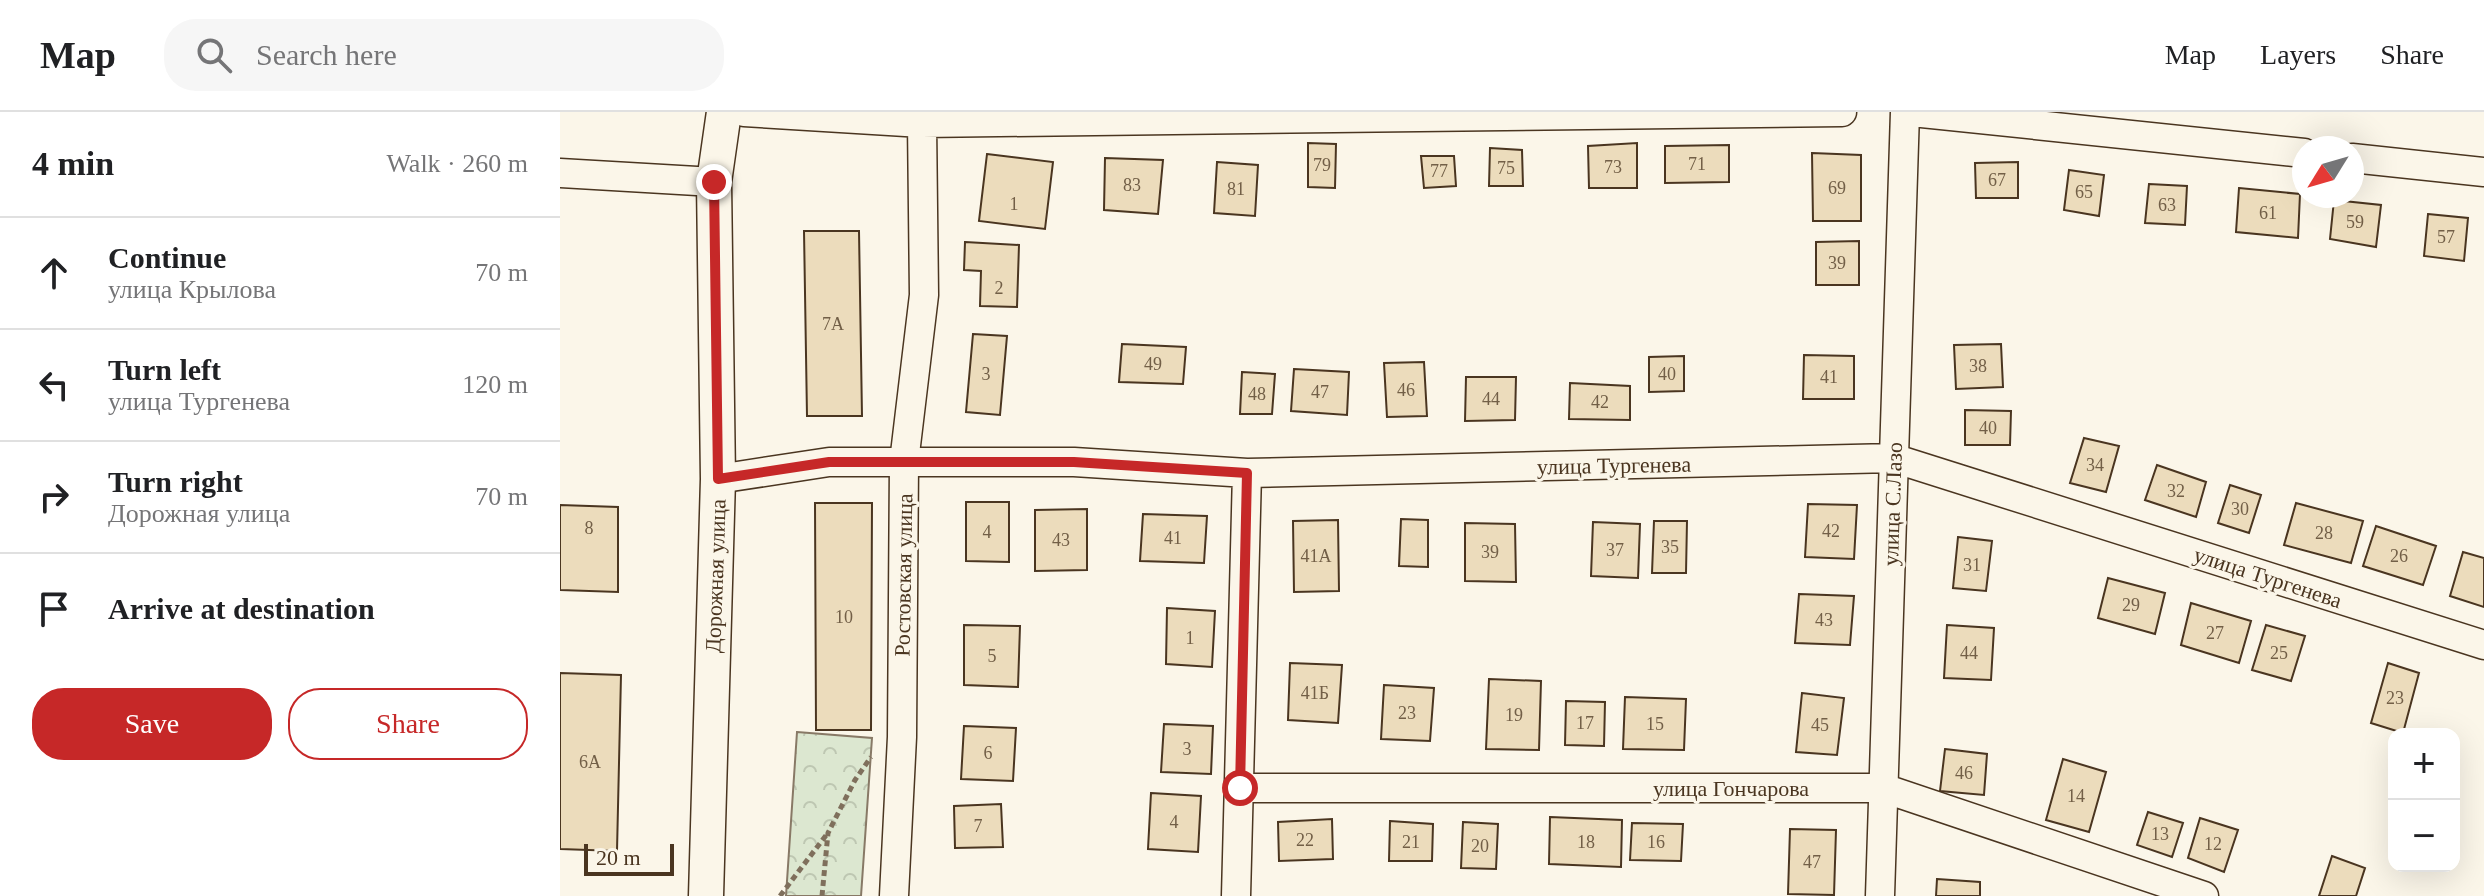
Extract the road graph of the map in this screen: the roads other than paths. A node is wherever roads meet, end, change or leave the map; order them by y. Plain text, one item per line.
1 (724, 112) edge
2 (744, 112) edge
3 (1842, 112) edge
4 (1905, 112) edge
5 (1912, 112) edge
6 (925, 118) edge
7 (2292, 152) edge
8 (2364, 159) edge
9 (2484, 172) edge
10 (560, 173) edge
11 (714, 182) junction
12 (1893, 458) junction
13 (904, 462) junction
14 (1247, 473) junction
15 (718, 479) junction
16 (2484, 645) edge
17 (1240, 788) junction
18 (1883, 788) junction
19 (706, 896) edge
20 (894, 896) edge
21 (1236, 896) edge
22 (1880, 896) edge
23 (2204, 896) edge

1 - 11 street, Дорожная улица
2 - 6 street
3 - 6 street
4 - 12 street, улица С.Лазо
5 - 7 street
6 - 13 street, Ростовская улица
8 - 9 street
10 - 11 street
11 - 15 street, Дорожная улица
12 - 14 street, улица Тургенева
12 - 16 street, улица Тургенева
12 - 18 street, улица С.Лазо
13 - 14 street, улица Тургенева
13 - 15 street, улица Тургенева
13 - 20 street, Ростовская улица
14 - 17 street
15 - 19 street, Дорожная улица
17 - 18 street, улица Гончарова
17 - 21 street
18 - 22 street, улица С.Лазо
18 - 23 street, улица Гончарова

